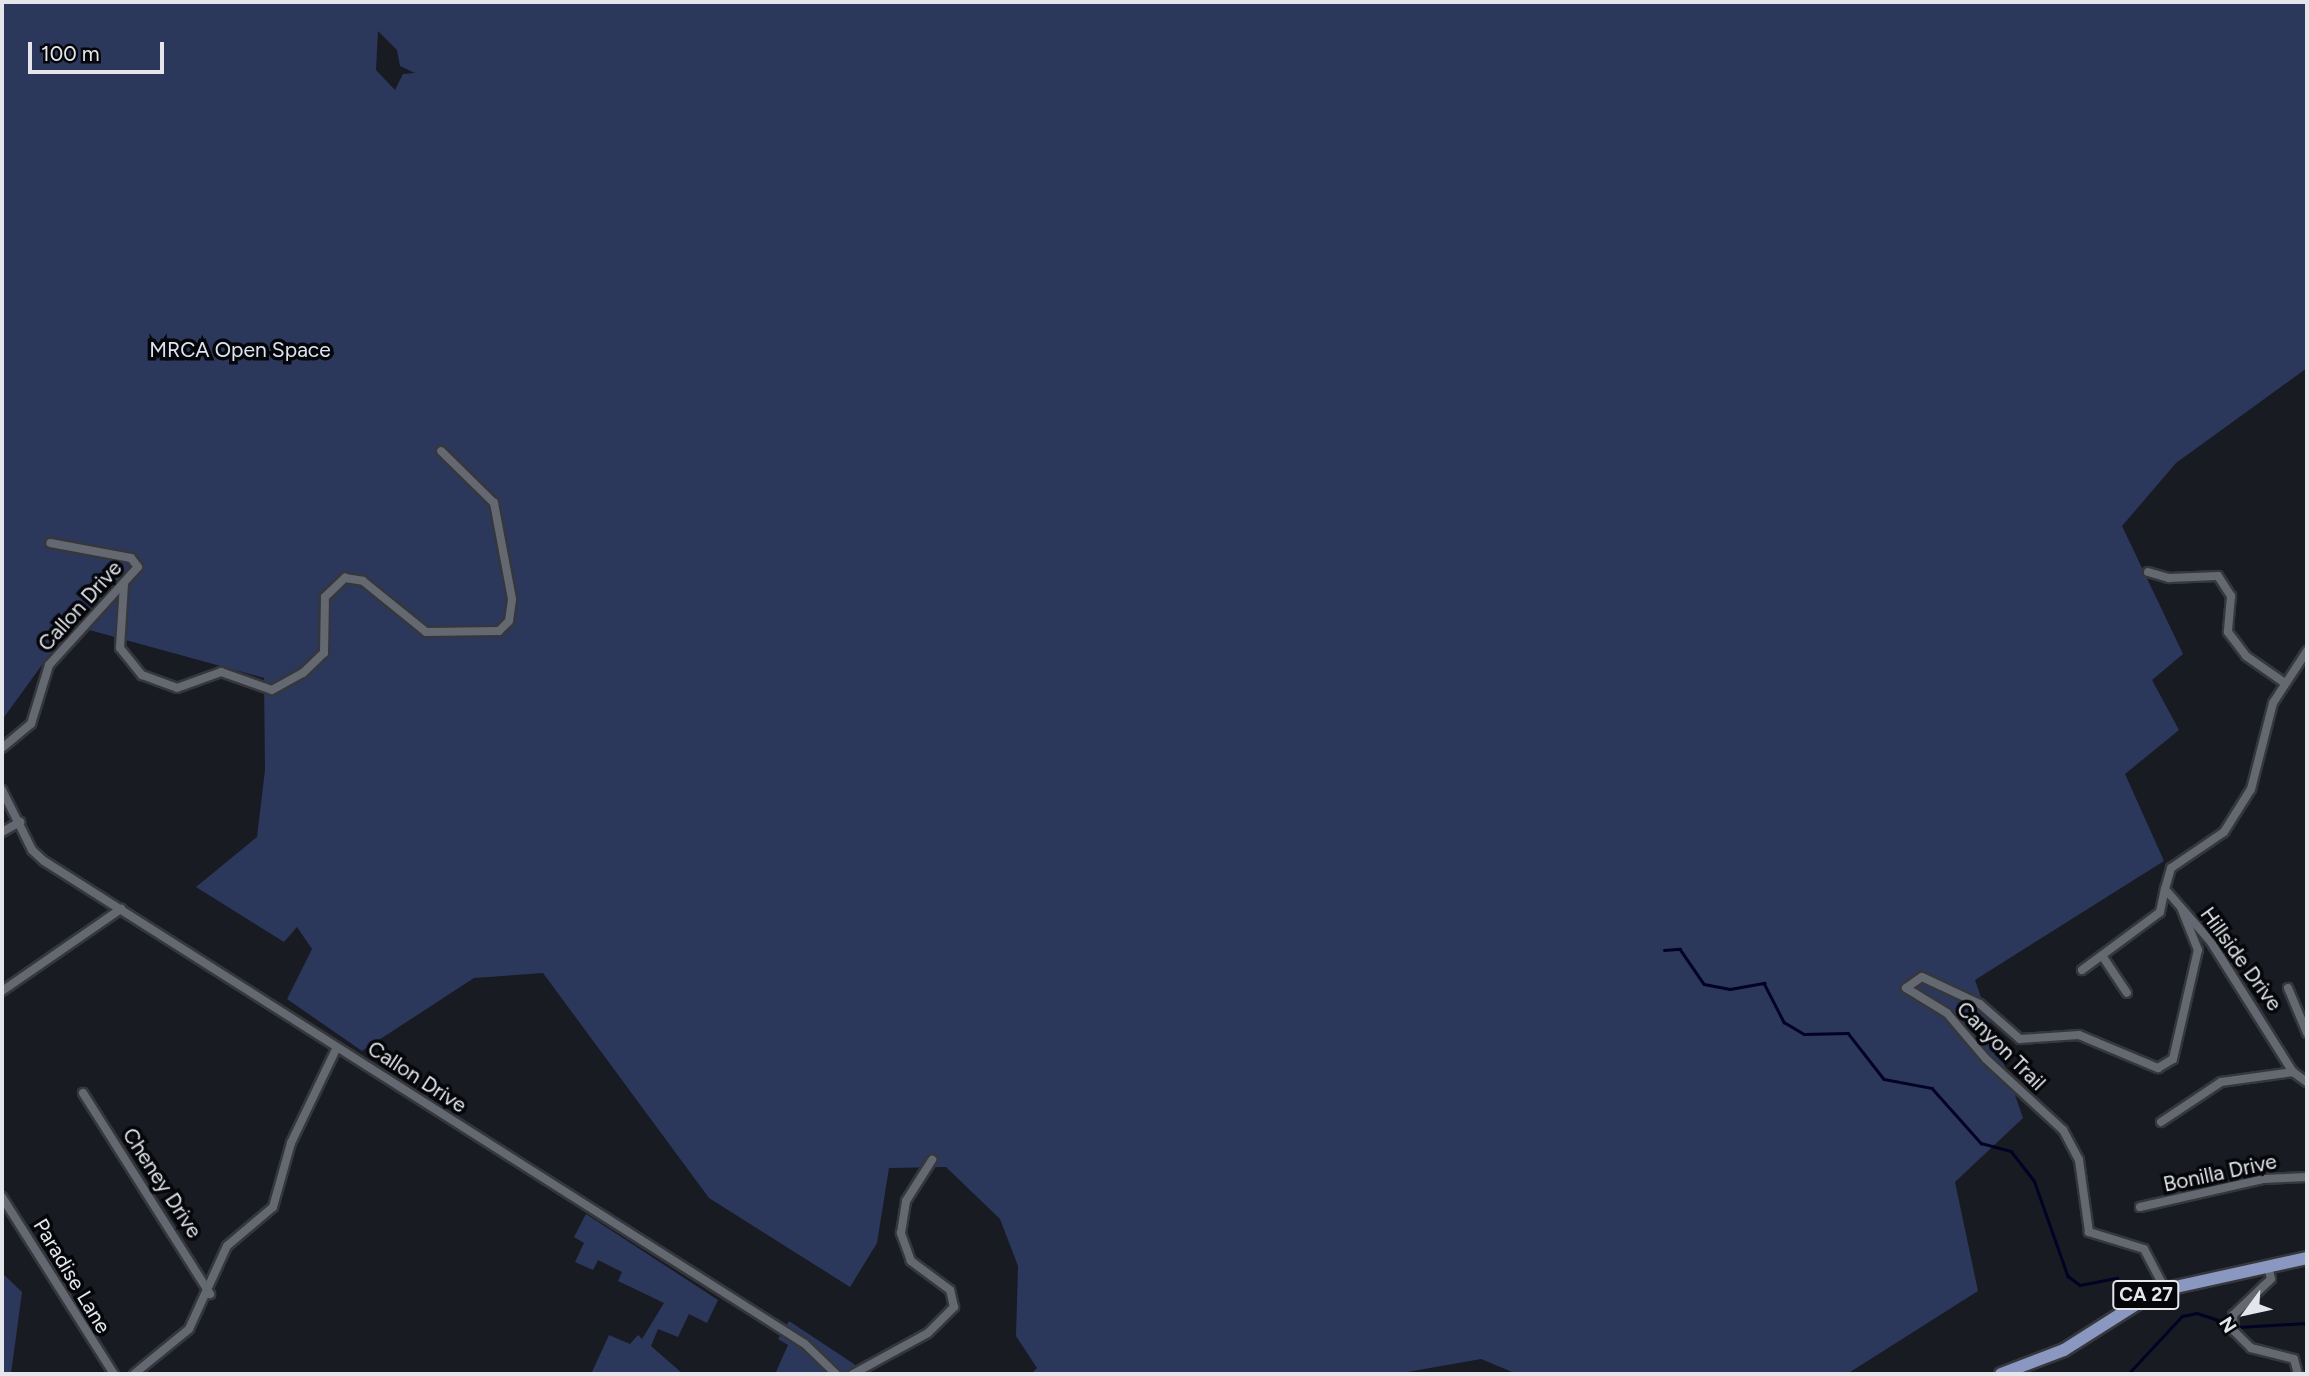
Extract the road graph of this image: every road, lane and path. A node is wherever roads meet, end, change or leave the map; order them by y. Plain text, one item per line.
1 (441, 451) dead end
2 (50, 543) dead end
3 (2148, 572) dead end
4 (124, 584) junction
5 (2307, 651) edge
6 (2281, 681) junction
7 (2, 747) edge
8 (2, 790) edge
9 (20, 822) junction
10 (2, 832) edge
11 (2165, 889) junction
12 (121, 909) junction
13 (2182, 910) junction
14 (2103, 957) junction
15 (2082, 970) dead end
16 (2288, 988) dead end
17 (2, 991) edge
18 (2127, 993) dead end
19 (2307, 1033) edge
20 (337, 1047) junction
21 (2293, 1072) junction
22 (2307, 1082) edge
23 (83, 1093) dead end
24 (2161, 1122) dead end
25 (932, 1160) dead end
26 (2307, 1177) edge
27 (2, 1197) edge
28 (2140, 1207) dead end
29 (2307, 1258) edge
30 (2269, 1266) junction
31 (2165, 1289) junction
32 (211, 1294) junction
33 (2307, 1358) edge
34 (2296, 1362) junction
35 (2020, 1371) edge
36 (114, 1374) edge
37 (134, 1374) edge
38 (836, 1374) edge
39 (853, 1374) edge
40 (2001, 1374) edge
41 (2298, 1374) edge

1 - 4 street
2 - 4 street, Callon Drive
3 - 6 street
4 - 7 street, Callon Drive
5 - 6 street
6 - 11 street
8 - 9 street, Callon Drive
9 - 10 street
9 - 12 street, Callon Drive
11 - 13 street, Hillside Drive
11 - 14 street
12 - 17 street
12 - 20 street, Callon Drive
13 - 21 street, Hillside Drive
13 - 31 street, Canyon Trail
14 - 15 street
14 - 18 street
16 - 19 street
20 - 32 street, Cheney Drive
20 - 38 street, Callon Drive
21 - 22 street, Hillside Drive
21 - 24 street
23 - 32 street, Cheney Drive
25 - 39 street
26 - 28 street, Bonilla Drive
27 - 36 street, Paradise Lane
29 - 30 main road, CA 27
30 - 31 main road, CA 27
30 - 34 street
31 - 35 main road, CA 27
32 - 37 street, Cheney Drive
33 - 34 street
34 - 41 street
35 - 40 main road, CA 27

